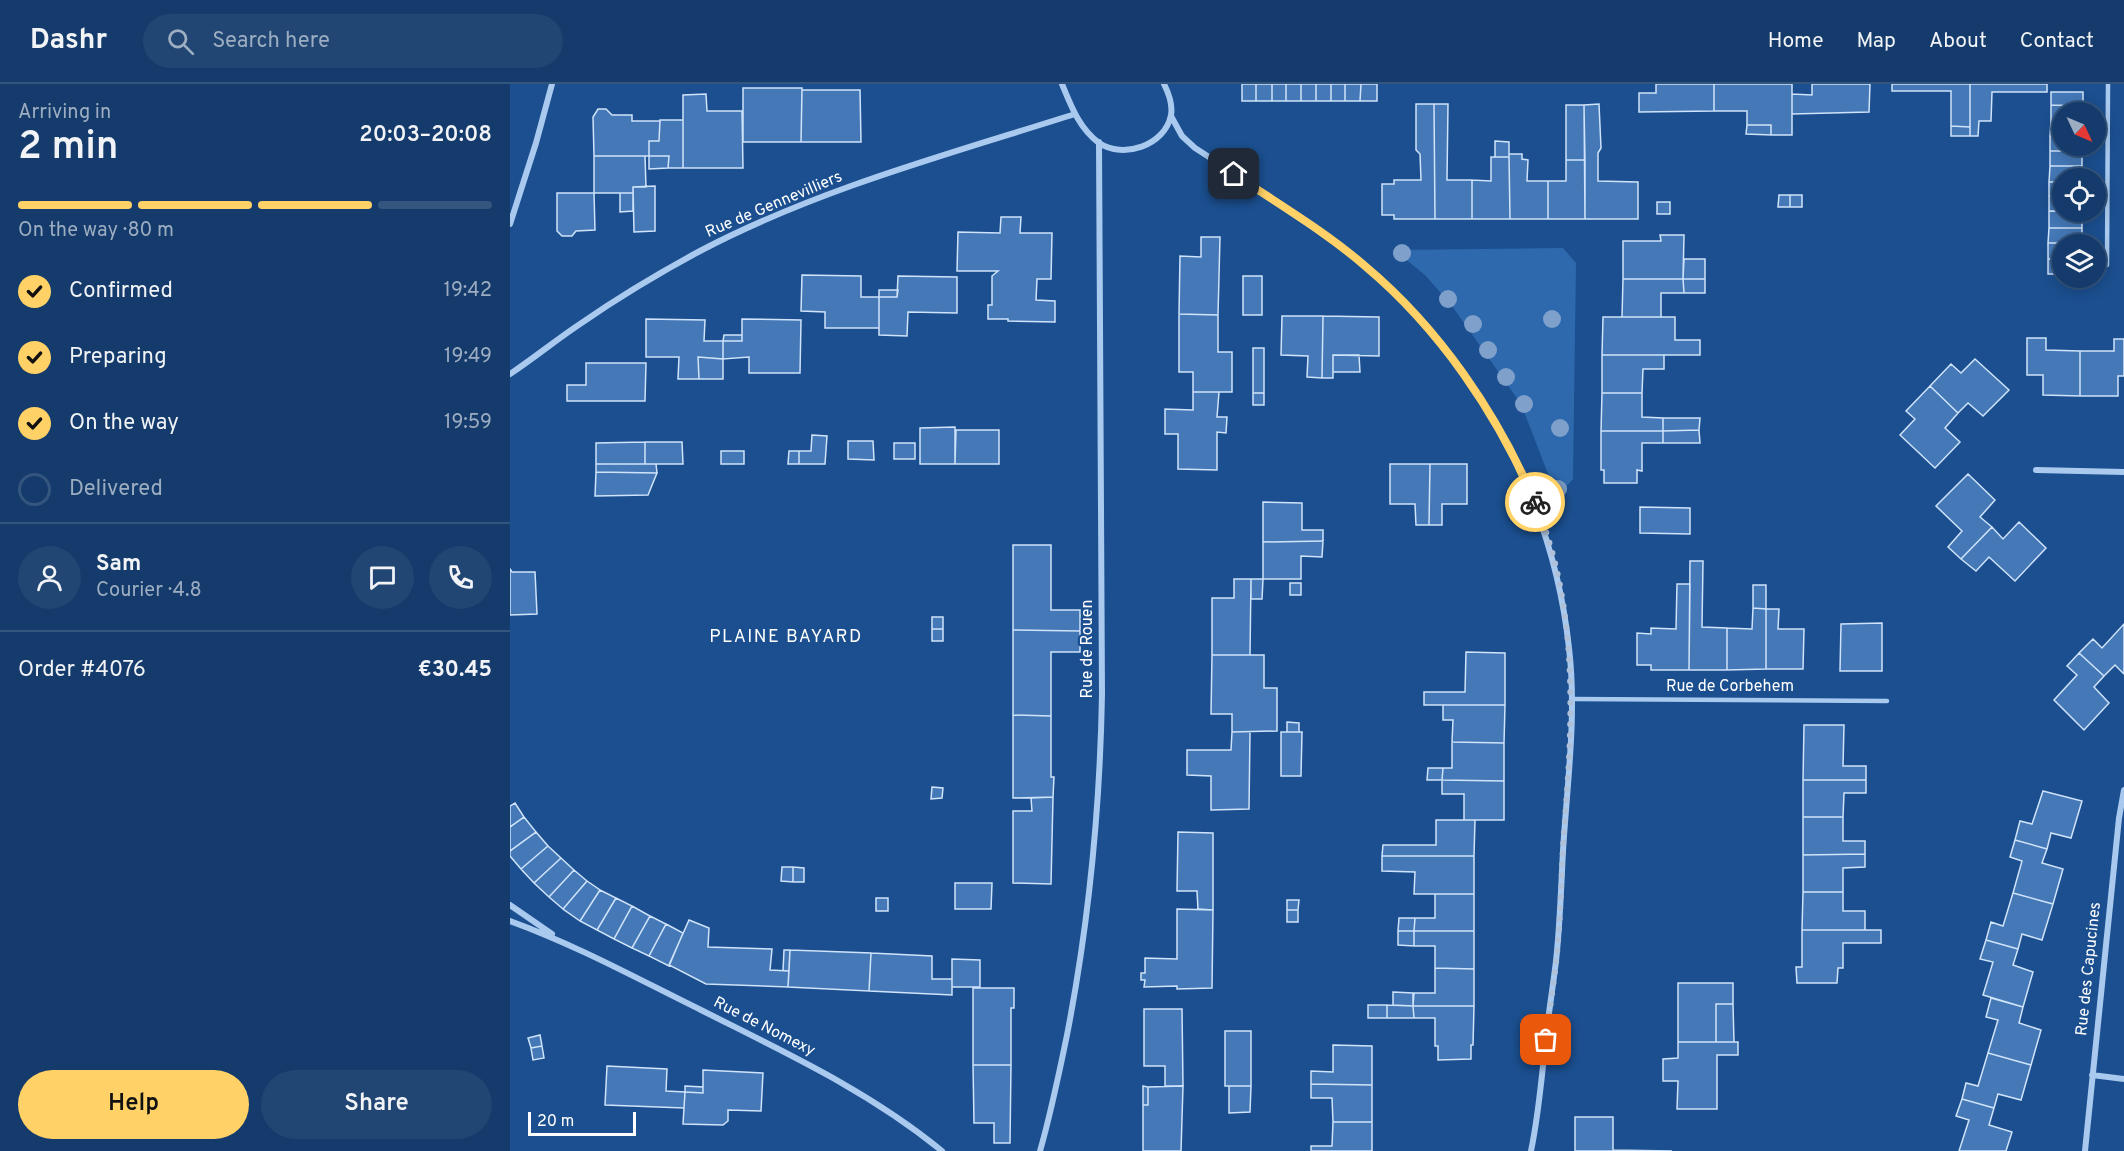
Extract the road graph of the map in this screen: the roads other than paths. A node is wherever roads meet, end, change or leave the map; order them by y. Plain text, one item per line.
1 (552, 84) edge
2 (1062, 84) edge
3 (2108, 84) edge
4 (1166, 85) edge
5 (1075, 114) junction
6 (1171, 116) junction
7 (1098, 142) junction
8 (510, 224) edge
9 (2107, 265) dead end
10 (510, 374) edge
11 (2036, 470) dead end
12 (2124, 472) edge
13 (1572, 699) junction
14 (1887, 701) dead end
15 (2124, 790) edge
16 (510, 905) edge
17 (510, 921) edge
18 (565, 943) junction
19 (2092, 1075) junction
20 (2124, 1078) edge
21 (942, 1151) edge
22 (1040, 1151) edge
23 (1531, 1151) edge
24 (2085, 1151) edge

1 - 8 street
2 - 5 street
3 - 9 lane
4 - 6 street
5 - 7 street
5 - 10 street, Rue de Gennevilliers
6 - 7 street
6 - 13 street
7 - 22 street, Rue de Rouen
11 - 12 street
13 - 14 lane, Rue de Corbehem
13 - 23 street
15 - 19 street, Rue des Capucines
16 - 18 street, Rue de Nomexy
17 - 18 street, Rue de Nomexy
18 - 21 street, Rue de Nomexy
19 - 20 street
19 - 24 street, Rue des Capucines

